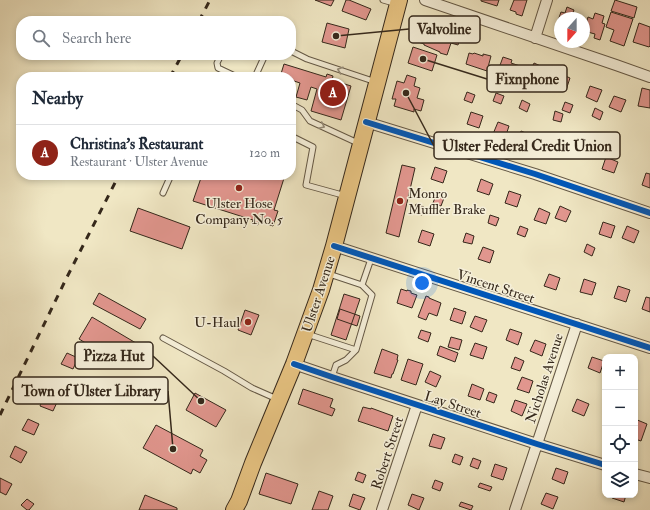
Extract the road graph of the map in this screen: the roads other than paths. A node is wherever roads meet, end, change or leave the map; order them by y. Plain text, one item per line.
1 (425, 0) edge
2 (547, 0) edge
3 (393, 1) edge
4 (535, 38) junction
5 (296, 54) edge
6 (218, 60) edge
7 (263, 60) edge
8 (226, 72) edge
9 (257, 72) edge
10 (650, 77) edge
11 (377, 82) junction
12 (296, 107) edge
13 (366, 122) junction
14 (296, 138) edge
15 (361, 144) junction
16 (169, 180) edge
17 (163, 193) dead end
18 (347, 196) junction
19 (650, 213) edge
20 (334, 246) junction
21 (371, 259) junction
22 (326, 273) junction
23 (362, 285) junction
24 (577, 324) junction
25 (305, 333) junction
26 (163, 338) dead end
27 (650, 348) edge
28 (356, 350) junction
29 (294, 364) junction
30 (332, 378) junction
31 (279, 400) junction
32 (418, 404) junction
33 (537, 444) junction
34 (602, 463) edge
35 (638, 475) edge
36 (650, 478) edge
37 (234, 510) edge
38 (382, 510) edge
39 (515, 510) edge

1 - 4 street
2 - 4 street
3 - 11 main road, Ulster Avenue
4 - 10 street
11 -> 5 lane
6 - 8 lane
7 - 9 lane
11 - 13 main road, Ulster Avenue
12 -> 15 lane
13 - 15 main road, Ulster Avenue
13 - 19 street
14 - 18 lane
15 - 18 main road, Ulster Avenue
16 - 17 lane
18 - 20 main road, Ulster Avenue
20 - 21 street, Vincent Street
20 - 22 main road, Ulster Avenue
21 - 23 lane
21 - 24 street, Vincent Street
22 - 23 lane
22 - 25 main road, Ulster Avenue
23 - 28 lane
24 - 27 street, Vincent Street
24 - 33 street, Nicholas Avenue
25 - 28 lane
25 - 29 main road, Ulster Avenue
26 - 31 lane
28 - 30 lane
29 - 30 street, Lay Street
29 - 31 main road, Ulster Avenue
30 - 32 street, Lay Street
31 - 37 main road, Ulster Avenue
32 - 33 street, Lay Street
32 - 38 street, Robert Street
33 - 34 street, Lay Street
33 - 39 street, Nicholas Avenue
35 - 36 street

